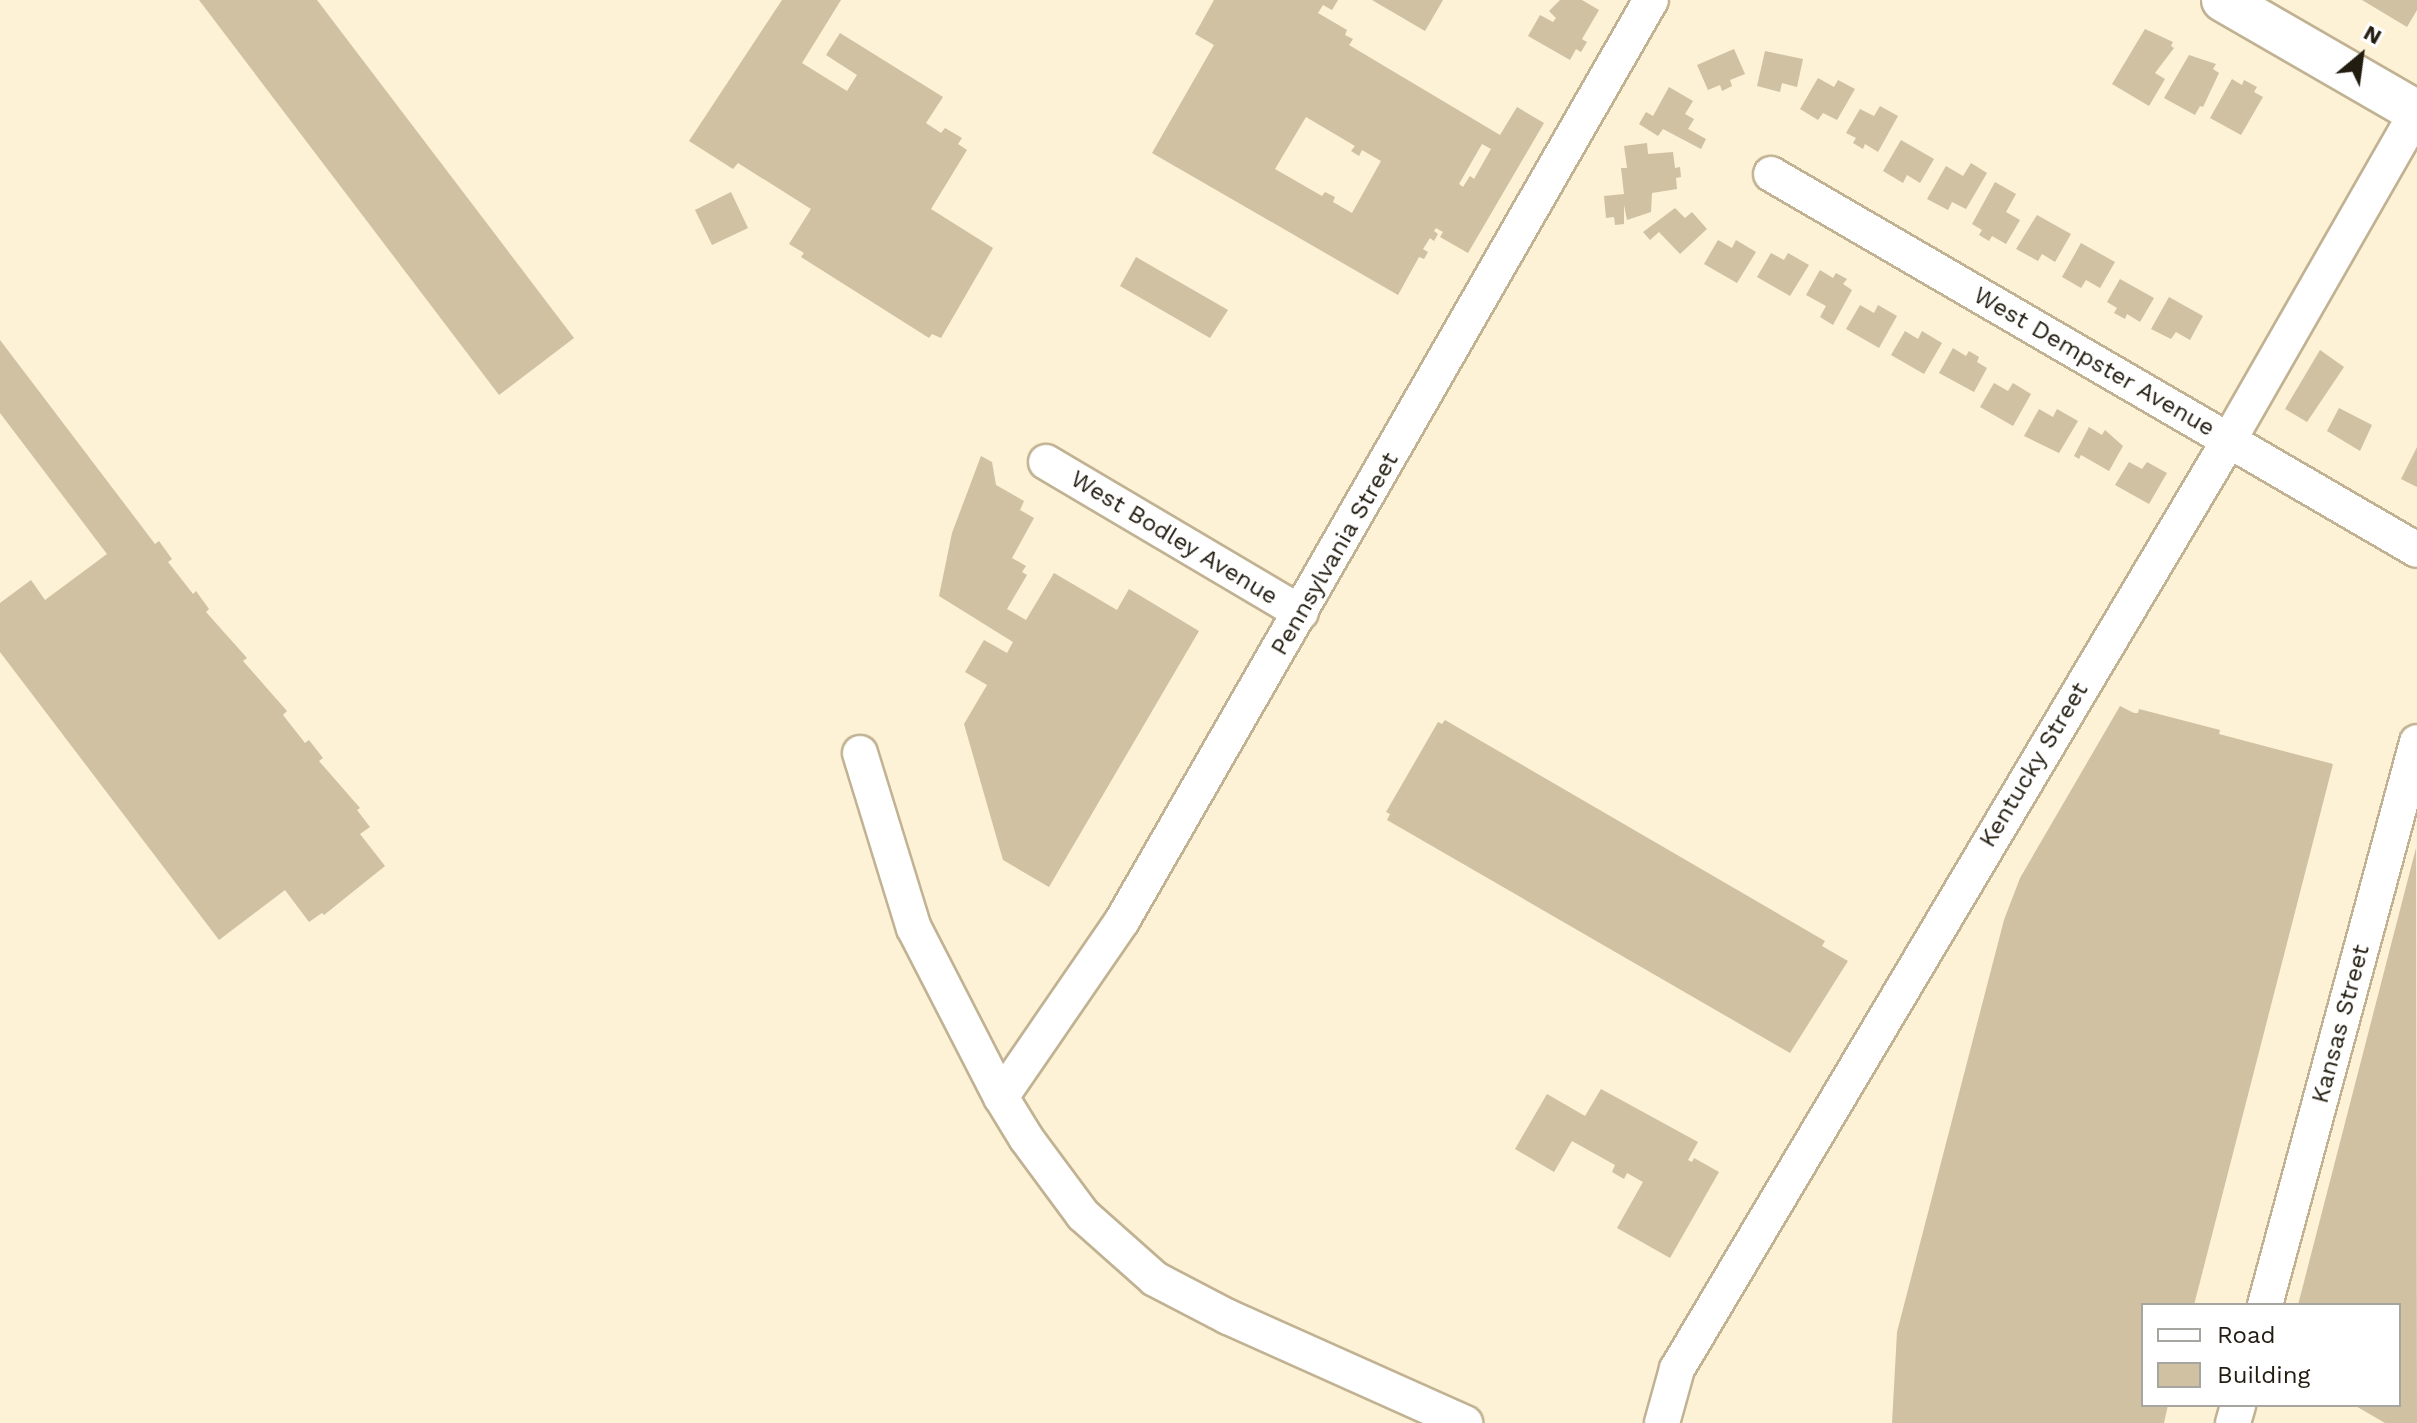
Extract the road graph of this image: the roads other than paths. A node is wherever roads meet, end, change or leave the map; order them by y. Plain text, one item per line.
1 (1651, 0) edge
2 (2223, 0) edge
3 (2417, 112) edge
4 (1771, 174) dead end
5 (2229, 440) junction
6 (1046, 462) dead end
7 (2417, 550) edge
8 (1301, 613) junction
9 (2417, 742) edge
10 (860, 753) dead end
11 (1001, 1097) junction
12 (2266, 1303) edge
13 (1465, 1423) edge
14 (1662, 1423) edge

1 - 8 street, Pennsylvania Street
2 - 3 main road
3 - 5 street, Kentucky Street
4 - 5 street, West Dempster Avenue
5 - 7 street, West Dempster Avenue
5 - 14 street, Kentucky Street
6 - 8 street, West Bodley Avenue
8 - 11 street, Pennsylvania Street
9 - 12 street, Kansas Street
10 - 11 street
11 - 13 street

